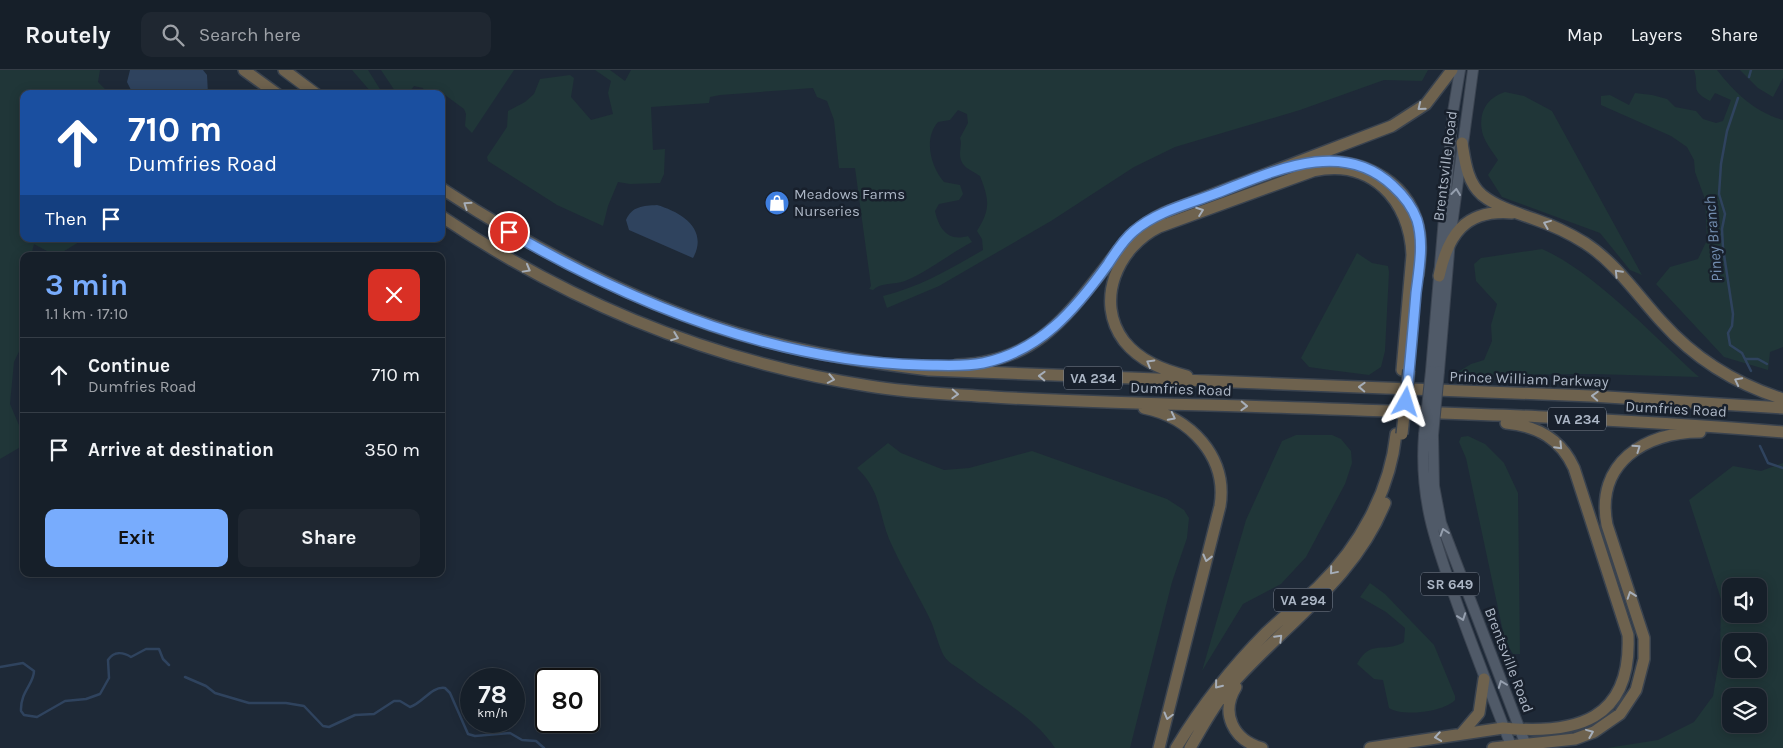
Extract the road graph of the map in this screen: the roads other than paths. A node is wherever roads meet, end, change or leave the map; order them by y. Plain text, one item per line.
1 (244, 70) edge
2 (284, 70) edge
3 (1452, 70) edge
4 (1460, 70) edge
5 (1473, 70) edge
6 (272, 90) edge
7 (311, 90) edge
8 (1462, 143) junction
9 (1285, 167) junction
10 (445, 190) edge
11 (1521, 214) junction
12 (445, 219) edge
13 (1450, 240) junction
14 (1439, 276) junction
15 (885, 364) junction
16 (1406, 370) junction
17 (1435, 371) junction
18 (1213, 382) junction
19 (1783, 398) edge
20 (1107, 402) junction
21 (1783, 408) edge
22 (1413, 412) junction
23 (1780, 431) edge
24 (1399, 434) junction
25 (1428, 435) junction
26 (1244, 672) junction
27 (1484, 679) junction
28 (1503, 728) junction
29 (1519, 730) junction
30 (1462, 733) junction
31 (1526, 746) edge
32 (1511, 747) edge
33 (1159, 748) edge
34 (1176, 748) edge
35 (1190, 748) edge
36 (1262, 748) edge
37 (1370, 748) edge
38 (1493, 748) edge

1 - 6 highway
2 - 7 highway
3 -> 9 highway
4 - 14 main road, Brentsville Road / SR 649
5 - 8 main road, Brentsville Road / SR 649
8 - 11 highway
13 -> 8 main road, Brentsville Road / SR 649
9 - 15 highway
9 - 16 highway
15 -> 10 highway, Dumfries Road / VA 234
11 - 13 highway
19 -> 11 highway
12 -> 20 highway, Dumfries Road / VA 234
13 - 14 highway
13 - 17 main road, Brentsville Road / SR 649
14 - 17 main road, Brentsville Road / SR 649
18 -> 15 highway, Dumfries Road / VA 234
18 -> 16 highway, VA 294
16 - 24 highway, VA 294
17 - 25 main road, Brentsville Road / SR 649, bridge
21 -> 18 highway, Prince William Parkway / VA 234
20 -> 22 highway, Dumfries Road / VA 234
20 -> 33 highway
22 - 23 highway, Dumfries Road / VA 234
22 -> 29 highway
31 -> 23 highway
26 -> 24 highway
24 -> 34 highway, VA 294
25 -> 27 main road, Brentsville Road / SR 649
29 -> 25 main road, Brentsville Road / SR 649
26 - 35 highway
26 - 36 highway
27 - 28 main road, Brentsville Road / SR 649
27 - 30 highway
28 - 29 highway
28 - 30 highway
28 - 32 main road
29 - 31 main road
30 -> 37 highway
31 - 32 highway
32 - 38 highway

